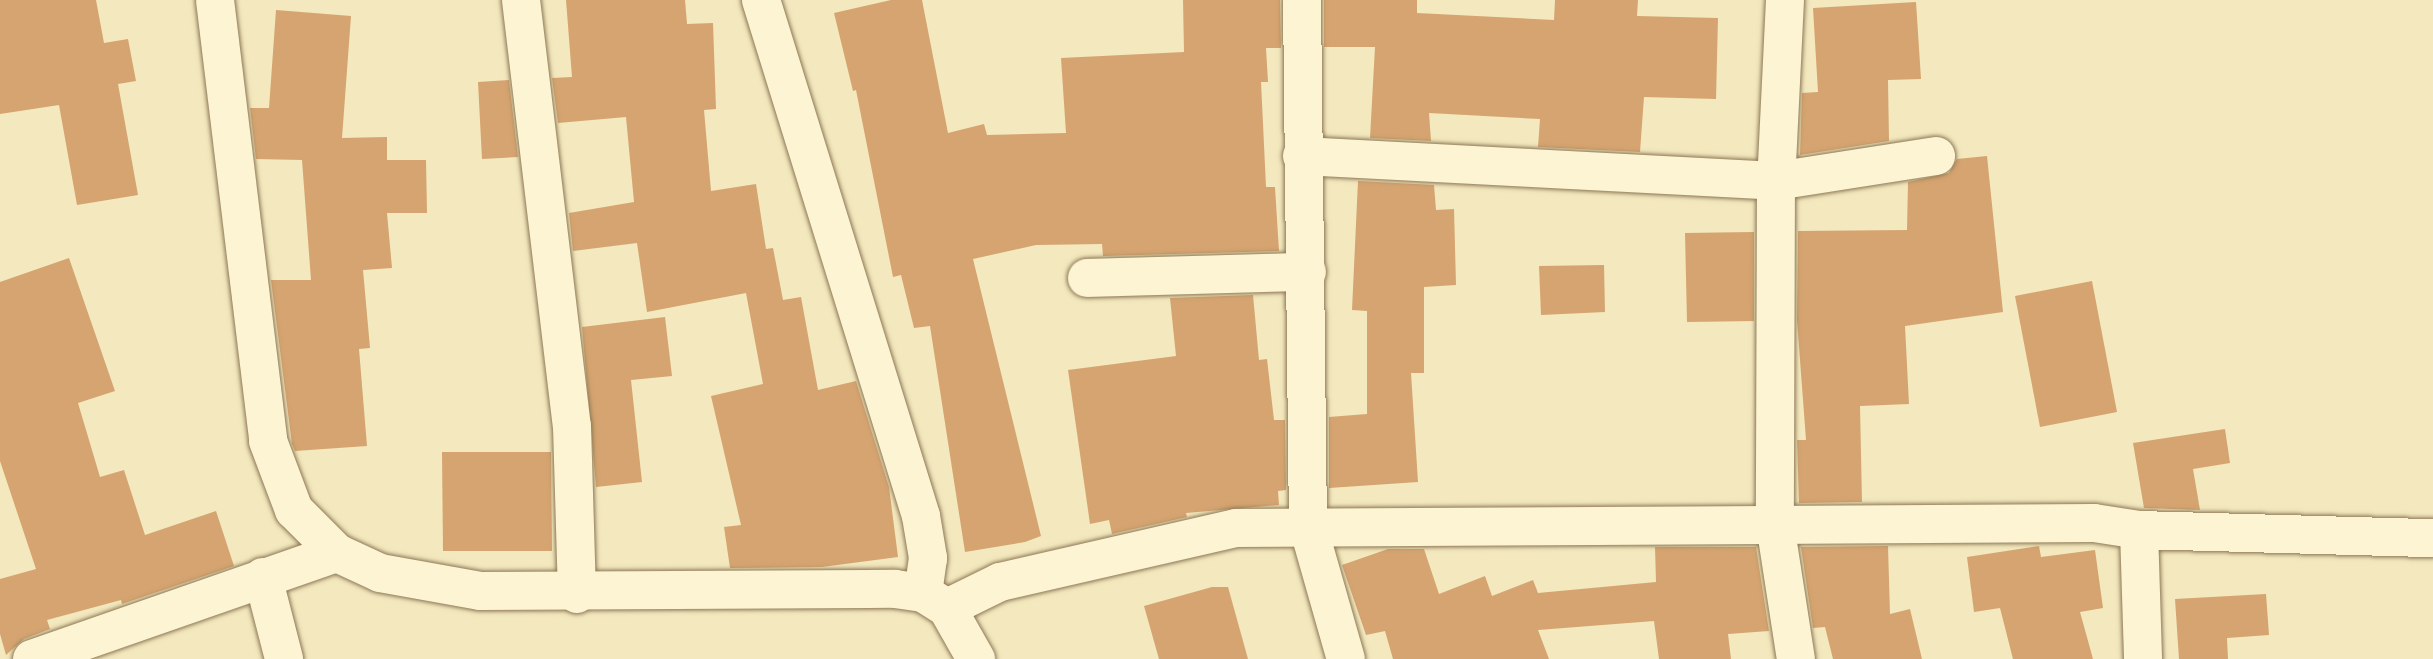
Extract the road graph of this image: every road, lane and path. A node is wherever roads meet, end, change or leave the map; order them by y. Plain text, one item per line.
1 (215, 0) edge
2 (521, 0) edge
3 (761, 0) edge
4 (1302, 0) edge
5 (1785, 0) edge
6 (1302, 156) junction
7 (1936, 156) dead end
8 (1776, 181) junction
9 (1307, 272) junction
10 (1087, 278) dead end
11 (1775, 524) junction
12 (1308, 526) junction
13 (2139, 530) junction
14 (2433, 538) edge
15 (337, 553) junction
16 (263, 577) junction
17 (576, 594) junction
18 (935, 601) junction
19 (32, 659) edge
20 (285, 659) edge
21 (976, 659) edge
22 (1346, 659) edge
23 (1796, 659) edge
24 (2143, 659) edge

1 - 15 street
2 - 17 street
3 - 18 street
4 - 6 street
5 - 8 street
6 - 8 street
6 - 9 street
7 - 8 street
8 - 11 street
9 - 10 street
9 - 12 street
11 - 12 street
11 - 13 street
11 - 23 street
12 - 18 street
12 - 22 street
13 - 14 street
13 - 24 street
15 - 16 street
15 - 17 street
16 - 19 street
16 - 20 street
17 - 18 street
18 - 21 street

